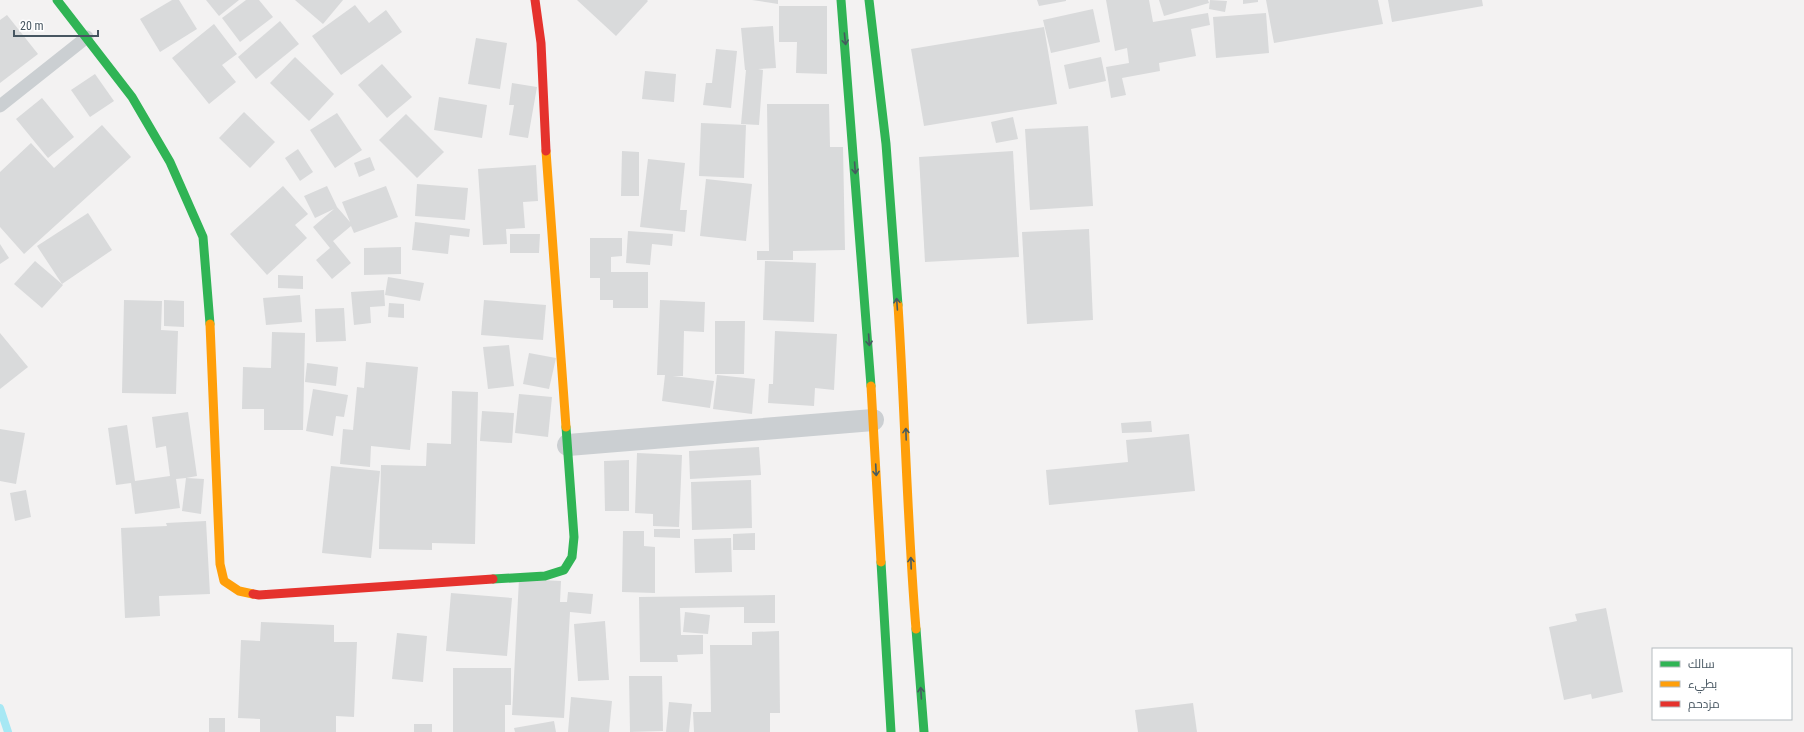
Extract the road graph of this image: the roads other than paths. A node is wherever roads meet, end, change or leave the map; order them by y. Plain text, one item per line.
1 (536, 0) edge
2 (840, 0) edge
3 (869, 0) edge
4 (64, 3) edge
5 (87, 37) junction
6 (0, 106) edge
7 (892, 392) dead end
8 (904, 394) junction
9 (873, 420) junction
10 (568, 445) junction
11 (891, 732) edge
12 (924, 732) edge

1 - 10 street
2 -> 9 street
8 -> 3 street
4 - 5 street
5 - 6 lane
5 - 10 street
7 - 8 street
12 -> 8 street
9 - 10 street
9 -> 11 street

